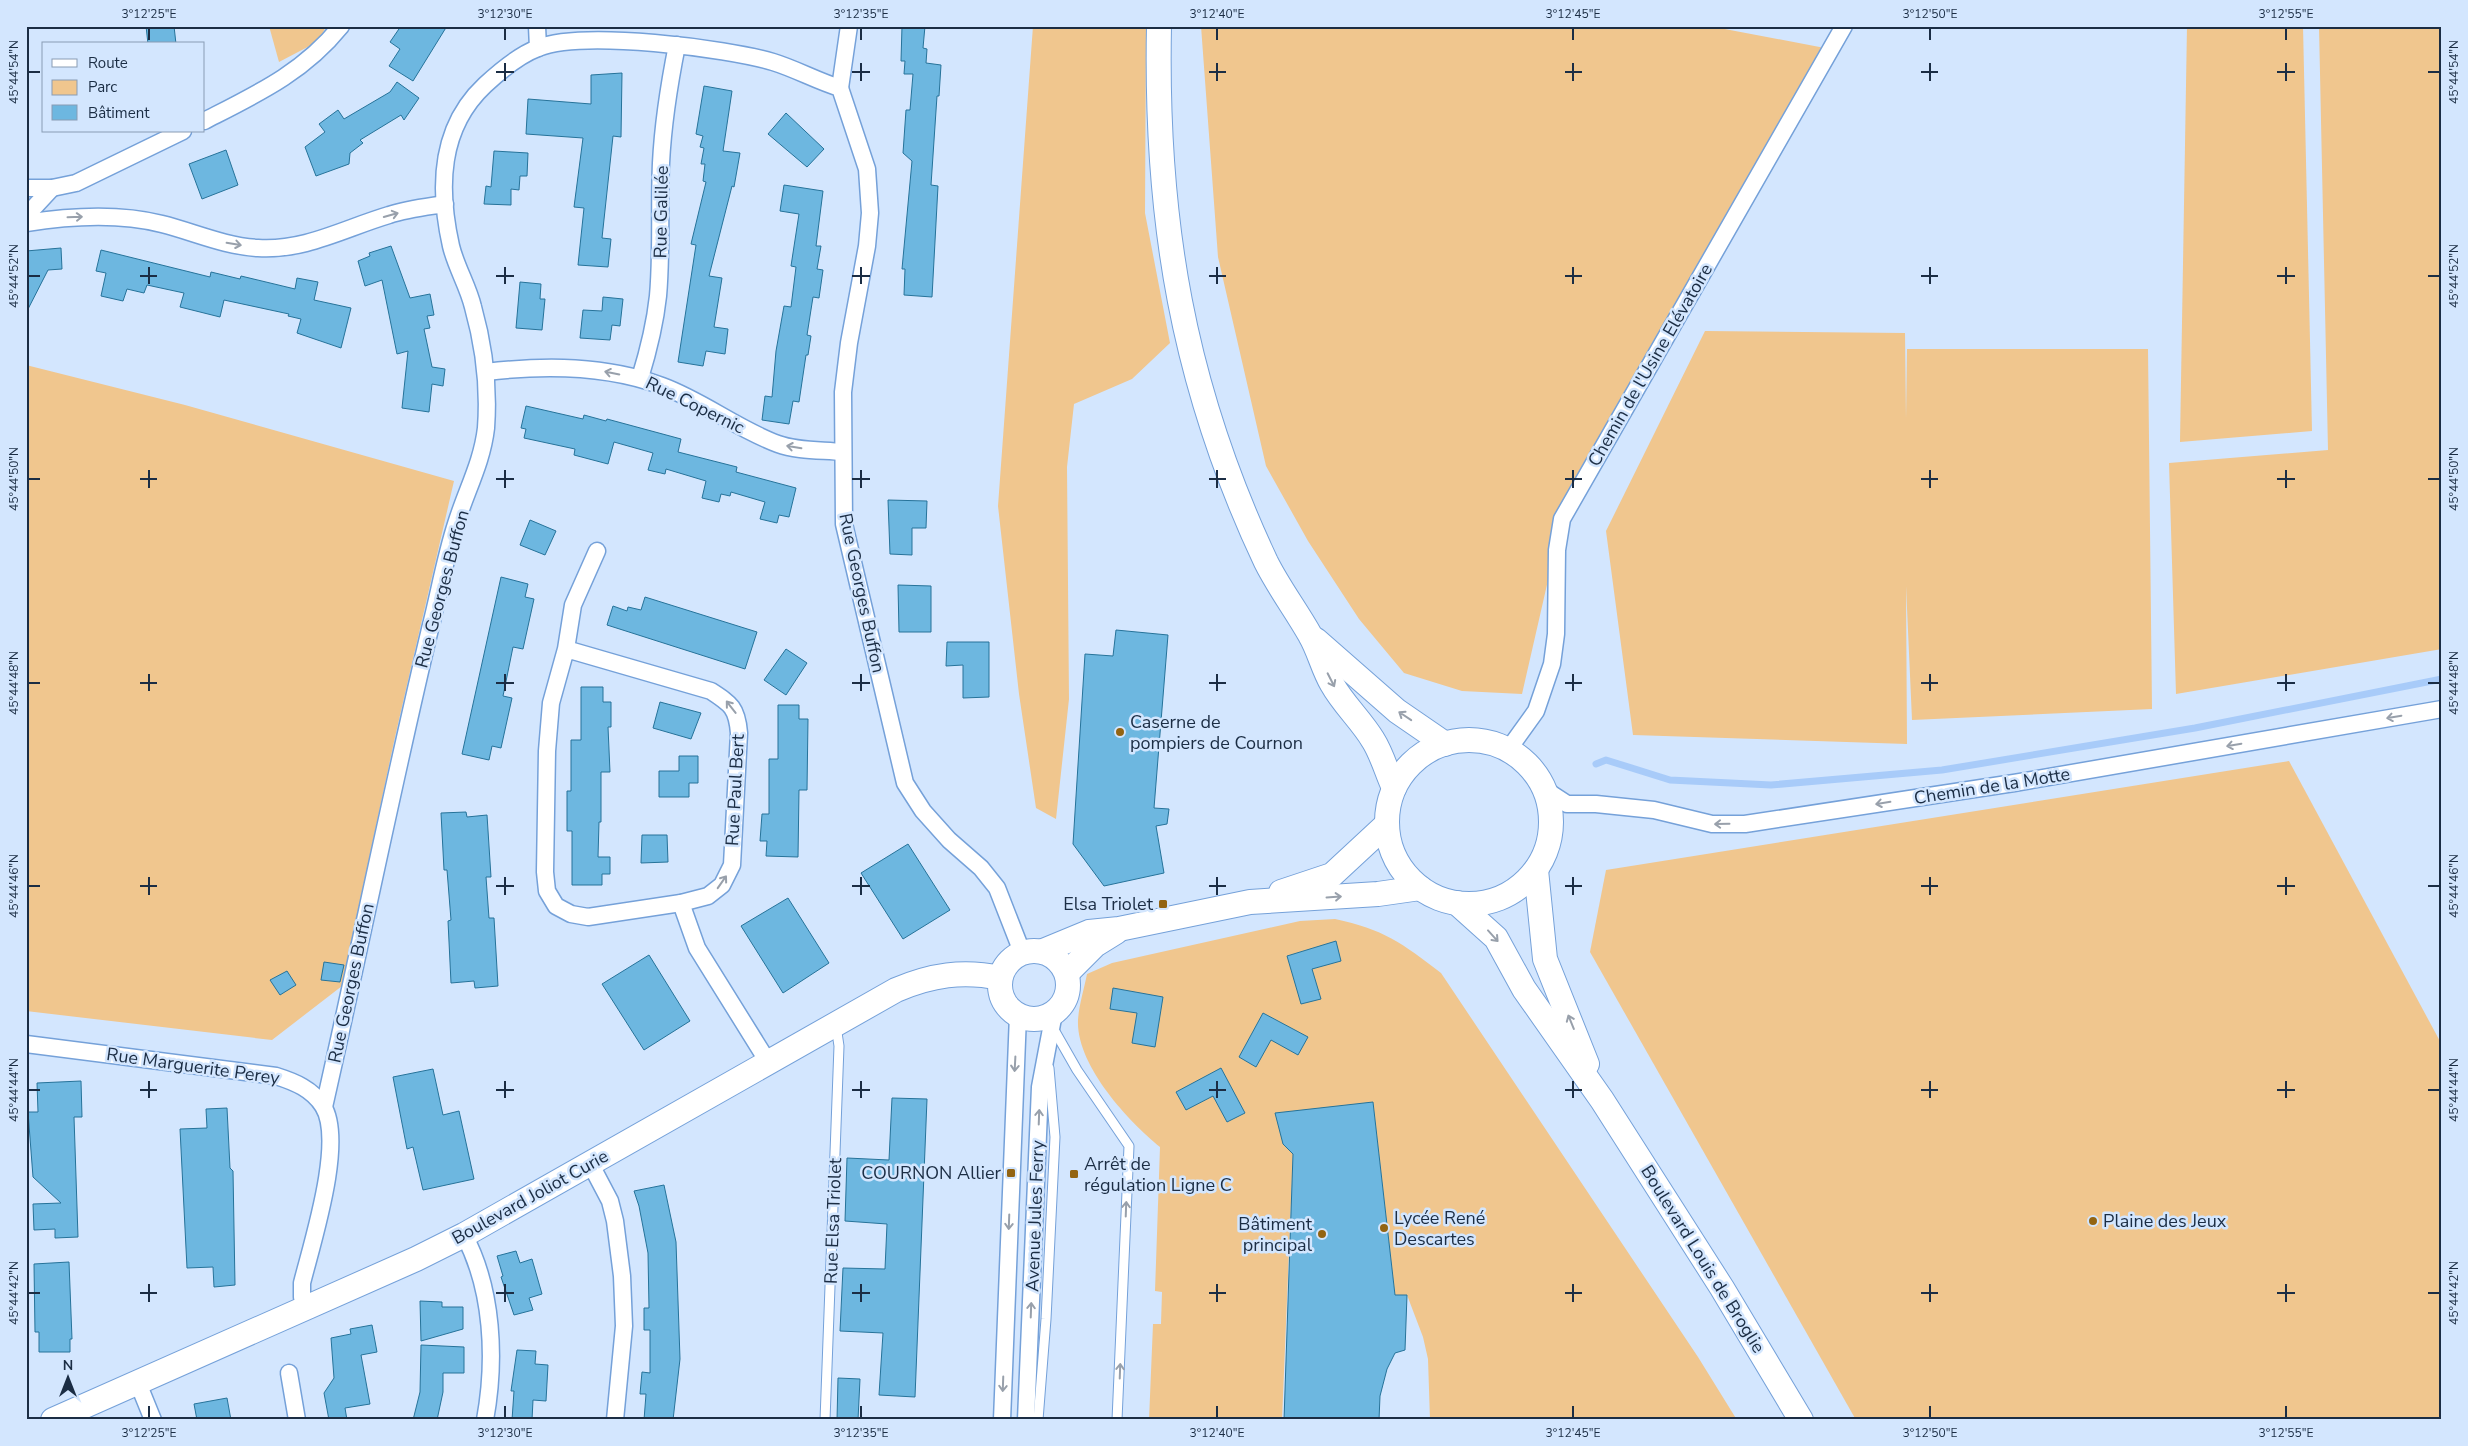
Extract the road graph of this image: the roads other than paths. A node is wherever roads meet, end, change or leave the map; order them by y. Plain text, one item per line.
1 (341, 26) edge
2 (537, 26) edge
3 (849, 26) edge
4 (1160, 26) edge
5 (1844, 26) edge
6 (677, 46) junction
7 (538, 48) junction
8 (840, 88) junction
9 (205, 120) edge
10 (181, 132) edge
11 (26, 188) edge
12 (52, 188) junction
13 (445, 204) junction
14 (26, 216) edge
15 (26, 223) edge
16 (486, 372) junction
17 (640, 378) junction
18 (842, 452) junction
19 (597, 551) dead end
20 (1311, 636) junction
21 (566, 649) junction
22 (2442, 709) edge
23 (1445, 744) junction
24 (1508, 750) junction
25 (1394, 788) junction
26 (1544, 789) junction
27 (1386, 824) junction
28 (1536, 870) junction
29 (1420, 888) junction
30 (1250, 902) junction
31 (681, 903) junction
32 (1457, 903) junction
33 (1119, 929) junction
34 (1033, 952) junction
35 (1067, 973) junction
36 (1000, 978) junction
37 (1018, 1015) junction
38 (1053, 1020) junction
39 (835, 1024) junction
40 (26, 1044) edge
41 (1048, 1052) junction
42 (768, 1062) junction
43 (1602, 1100) junction
44 (324, 1107) junction
45 (590, 1164) junction
46 (464, 1235) junction
47 (307, 1308) junction
48 (289, 1373) dead end
49 (138, 1382) junction
50 (53, 1420) edge
51 (153, 1420) edge
52 (297, 1420) edge
53 (484, 1420) edge
54 (615, 1420) edge
55 (825, 1420) edge
56 (1002, 1420) edge
57 (1026, 1420) edge
58 (1038, 1420) edge
59 (1117, 1420) edge
60 (1801, 1420) edge

1 - 9 street
2 - 7 street
3 - 8 street
4 - 20 main road
5 - 24 street, Chemin de l'Usine Elévatoire
6 - 7 street, Rue Georges Buffon
6 - 8 street, Rue Georges Buffon
6 - 17 street, Rue Galilée
7 - 13 street, Rue Georges Buffon
8 - 18 street, Rue Georges Buffon
10 - 12 street
11 - 12 street
12 - 14 street
15 -> 13 street
13 - 16 street, Rue Georges Buffon
17 -> 16 street, Rue Copernic
16 - 44 street, Rue Georges Buffon
18 -> 17 street, Rue Copernic
18 - 34 street, Rue Georges Buffon
19 - 21 street, Rue Paul Bert
23 -> 20 main road
20 -> 25 main road
21 - 31 street, Rue Paul Bert
31 -> 21 street, Rue Paul Bert
22 -> 26 street, Chemin de la Motte
23 - 24 main road
23 - 25 main road
24 - 26 main road
25 - 27 main road
26 - 28 main road
27 - 29 main road
27 - 30 main road
28 - 32 main road
43 -> 28 main road, Boulevard Louis de Broglie
30 -> 29 main road
29 - 32 main road
30 - 33 main road
31 - 42 street
32 -> 43 main road, Boulevard Louis de Broglie
33 - 34 main road
33 - 35 main road
34 - 35 main road
34 - 36 main road
35 - 38 main road
36 - 37 main road
36 - 39 main road, Boulevard Joliot Curie
37 - 38 main road
37 -> 56 street, Avenue Jules Ferry
38 - 41 street, Avenue Jules Ferry
59 -> 38 lane
39 - 42 main road, Boulevard Joliot Curie
39 - 55 lane, Rue Elsa Triolet
40 - 44 street, Rue Marguerite Perey
57 -> 41 street, Avenue Jules Ferry
41 - 58 lane
42 - 45 main road, Boulevard Joliot Curie
43 - 60 main road, Boulevard Louis de Broglie
44 - 47 street, Rue Marguerite Perey
45 - 46 main road, Boulevard Joliot Curie
45 - 54 street
46 - 47 main road, Boulevard Joliot Curie
46 - 53 street
47 - 49 main road, Boulevard Joliot Curie
48 - 52 street
49 - 50 main road, Boulevard Joliot Curie
49 - 51 street

